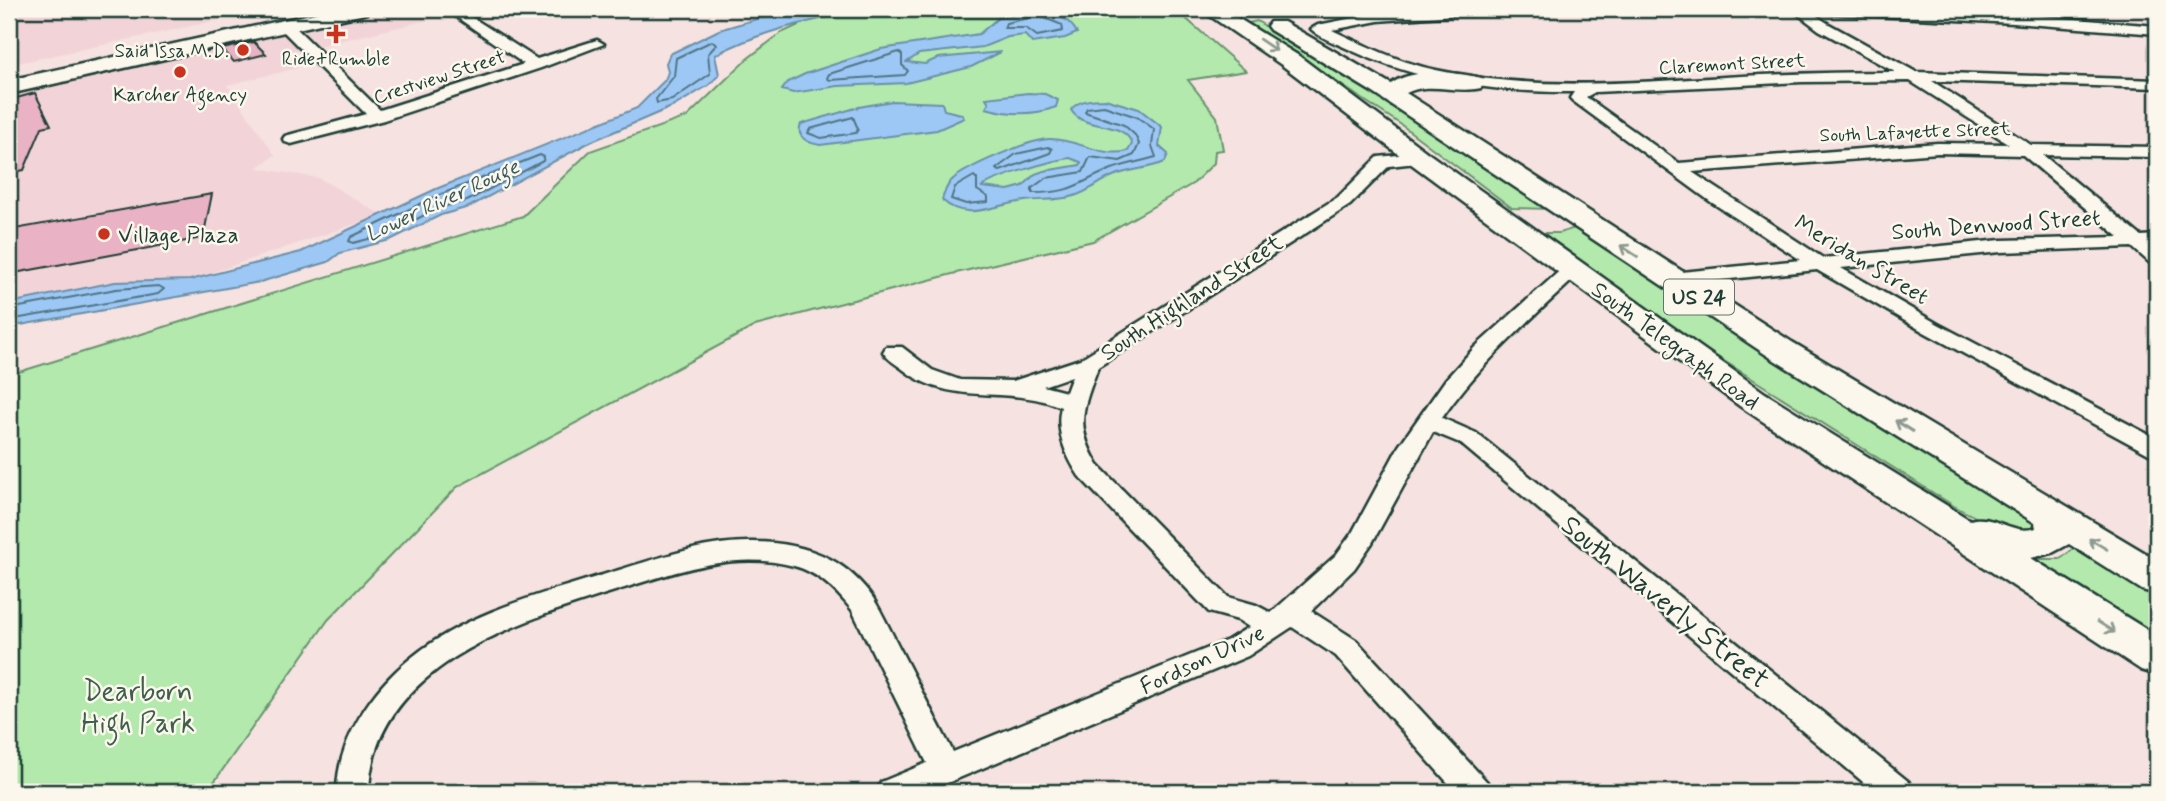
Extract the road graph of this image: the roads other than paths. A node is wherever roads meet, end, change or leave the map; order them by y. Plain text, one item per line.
1 (360, 9) edge
2 (451, 9) edge
3 (1210, 9) edge
4 (1246, 9) edge
5 (1479, 9) edge
6 (1798, 9) edge
7 (1817, 9) edge
8 (286, 17) edge
9 (1280, 28) junction
10 (1318, 29) junction
11 (2157, 30) edge
12 (1341, 42) junction
13 (135, 43) junction
14 (597, 44) dead end
15 (109, 64) junction
16 (536, 65) junction
17 (9, 70) edge
18 (37, 73) junction
19 (1913, 75) junction
20 (1473, 83) junction
21 (2157, 84) edge
22 (9, 88) edge
23 (1400, 88) junction
24 (1595, 88) junction
25 (1345, 102) junction
26 (378, 117) junction
27 (1431, 121) junction
28 (291, 139) dead end
29 (2025, 148) junction
30 (2157, 152) edge
31 (1419, 158) junction
32 (1676, 168) junction
33 (1568, 211) junction
34 (2134, 241) junction
35 (2157, 241) edge
36 (2157, 259) edge
37 (1818, 263) junction
38 (1572, 270) junction
39 (1672, 279) junction
40 (1645, 324) junction
41 (894, 352) dead end
42 (1088, 364) junction
43 (1015, 388) junction
44 (1072, 403) junction
45 (1428, 421) junction
46 (2157, 449) edge
47 (2055, 519) junction
48 (2157, 579) edge
49 (574, 594) joint
50 (1282, 620) junction
51 (2157, 658) edge
52 (946, 769) junction
53 (353, 792) edge
54 (892, 792) edge
55 (1476, 792) edge
56 (1898, 792) edge

1 - 8 main road
2 - 16 street
3 -> 25 main road, South Telegraph Road / US 24
4 - 9 main road, US 24
5 - 10 street
6 - 19 street
7 - 11 street
8 - 13 main road
8 - 15 main road
8 - 26 street
9 - 10 main road
9 - 27 main road, US 24
10 - 12 street, Claremont Street
12 - 20 street, Claremont Street
12 - 23 main road
13 - 15 main road
13 - 18 main road
14 - 16 street, Crestview Street
15 - 18 main road
16 - 26 street, Crestview Street
17 - 18 main road
18 - 22 main road
19 - 21 street, Claremont Street
19 - 24 street, Claremont Street
19 - 29 street
20 - 23 main road
20 - 24 street, Claremont Street
23 - 27 main road
24 - 32 street, Meridan Street
25 - 31 main road, South Telegraph Road / US 24
25 - 33 main road
26 - 28 street, Crestview Street
27 - 33 main road, US 24
29 - 30 street, South Lafayette Street
29 - 32 street, South Lafayette Street
29 - 34 street
31 - 38 main road, South Telegraph Road / US 24
31 - 42 street, South Highland Street
32 - 37 street, Meridan Street
39 -> 33 main road, US 24
34 - 35 street, South Denwood Street
34 - 36 street
34 - 37 street, South Denwood Street
37 - 39 street, South Denwood Street
37 - 46 street, Meridan Street
38 - 40 main road, South Telegraph Road / US 24
38 - 45 street, Fordson Drive
47 -> 39 main road, US 24
40 - 47 main road
40 -> 51 main road, South Telegraph Road / US 24
41 - 43 street
42 - 43 street
42 - 44 street, South Highland Street
43 - 44 street
44 - 50 street, South Highland Street
45 - 50 street, Fordson Drive
45 - 56 street, South Waverly Street
48 -> 47 main road, US 24
49 - 52 street
49 - 53 street
50 - 52 street, Fordson Drive
50 - 55 street, South Highland Street
52 - 54 street, Fordson Drive

